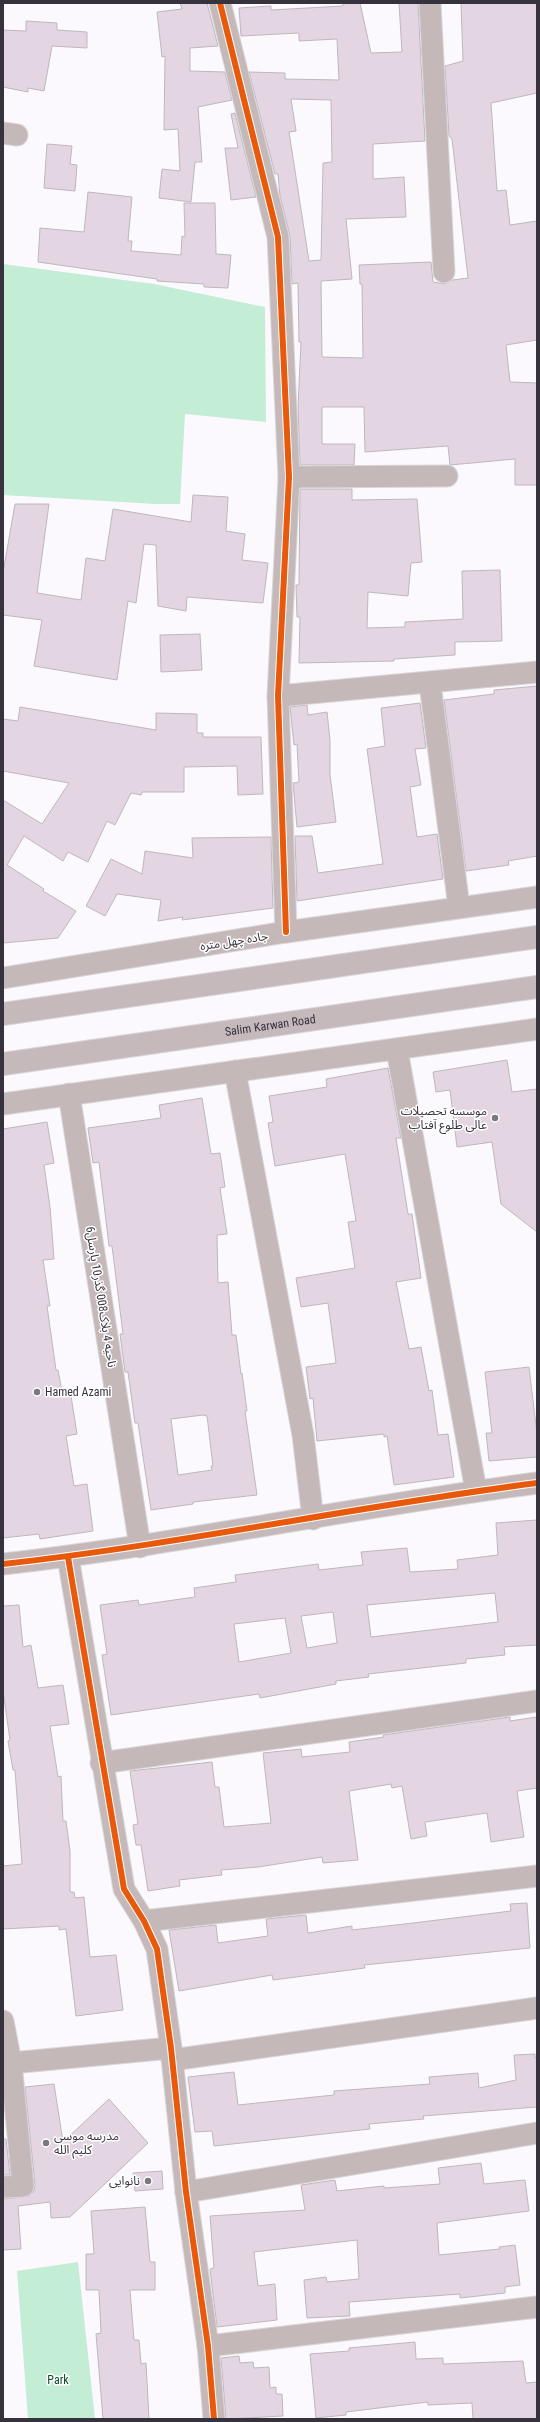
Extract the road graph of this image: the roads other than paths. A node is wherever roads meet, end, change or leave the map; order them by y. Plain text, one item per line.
1 (220, 3) edge
2 (430, 3) edge
3 (444, 272) dead end
4 (447, 476) dead end
5 (289, 477) junction
6 (537, 672) edge
7 (430, 684) junction
8 (278, 696) junction
9 (537, 897) edge
10 (459, 906) junction
11 (286, 932) junction
12 (537, 937) edge
13 (3, 978) edge
14 (537, 987) edge
15 (3, 1014) edge
16 (537, 1029) edge
17 (396, 1050) junction
18 (3, 1064) edge
19 (235, 1071) junction
20 (69, 1094) junction
21 (3, 1104) edge
22 (537, 1483) edge
23 (476, 1491) junction
24 (313, 1519) junction
25 (140, 1547) junction
26 (68, 1557) junction
27 (3, 1564) edge
28 (537, 1702) edge
29 (101, 1763) junction
30 (537, 1876) edge
31 (144, 1921) junction
32 (537, 2008) edge
33 (3, 2021) edge
34 (172, 2054) junction
35 (11, 2063) junction
36 (537, 2133) edge
37 (3, 2187) edge
38 (186, 2192) junction
39 (537, 2307) edge
40 (208, 2346) junction
41 (214, 2419) edge

1 - 5 street
2 - 3 street
4 - 5 street
5 - 8 street
6 - 7 street
7 - 8 street
7 - 10 street
8 - 11 street
9 - 10 street, جاده چهل متره
10 - 11 street, جاده چهل متره
11 - 13 street, جاده چهل متره
12 - 15 main road
14 - 18 main road, Salim Karwan Road
16 - 17 street
17 - 19 street
17 - 23 street
19 - 20 street
19 - 24 street
20 - 21 street
20 - 25 street, ناحیه 4 بلاک008 گذر10 پارسل6
22 - 23 street
23 - 24 street
24 - 25 street
25 - 26 street
26 - 27 street
26 - 29 street
28 - 29 street
29 - 31 street
30 - 31 street
31 - 34 street
32 - 34 street
33 - 35 street
34 - 35 street
34 - 38 street
35 - 37 street
36 - 38 street
38 - 40 street
39 - 40 street
40 - 41 street

